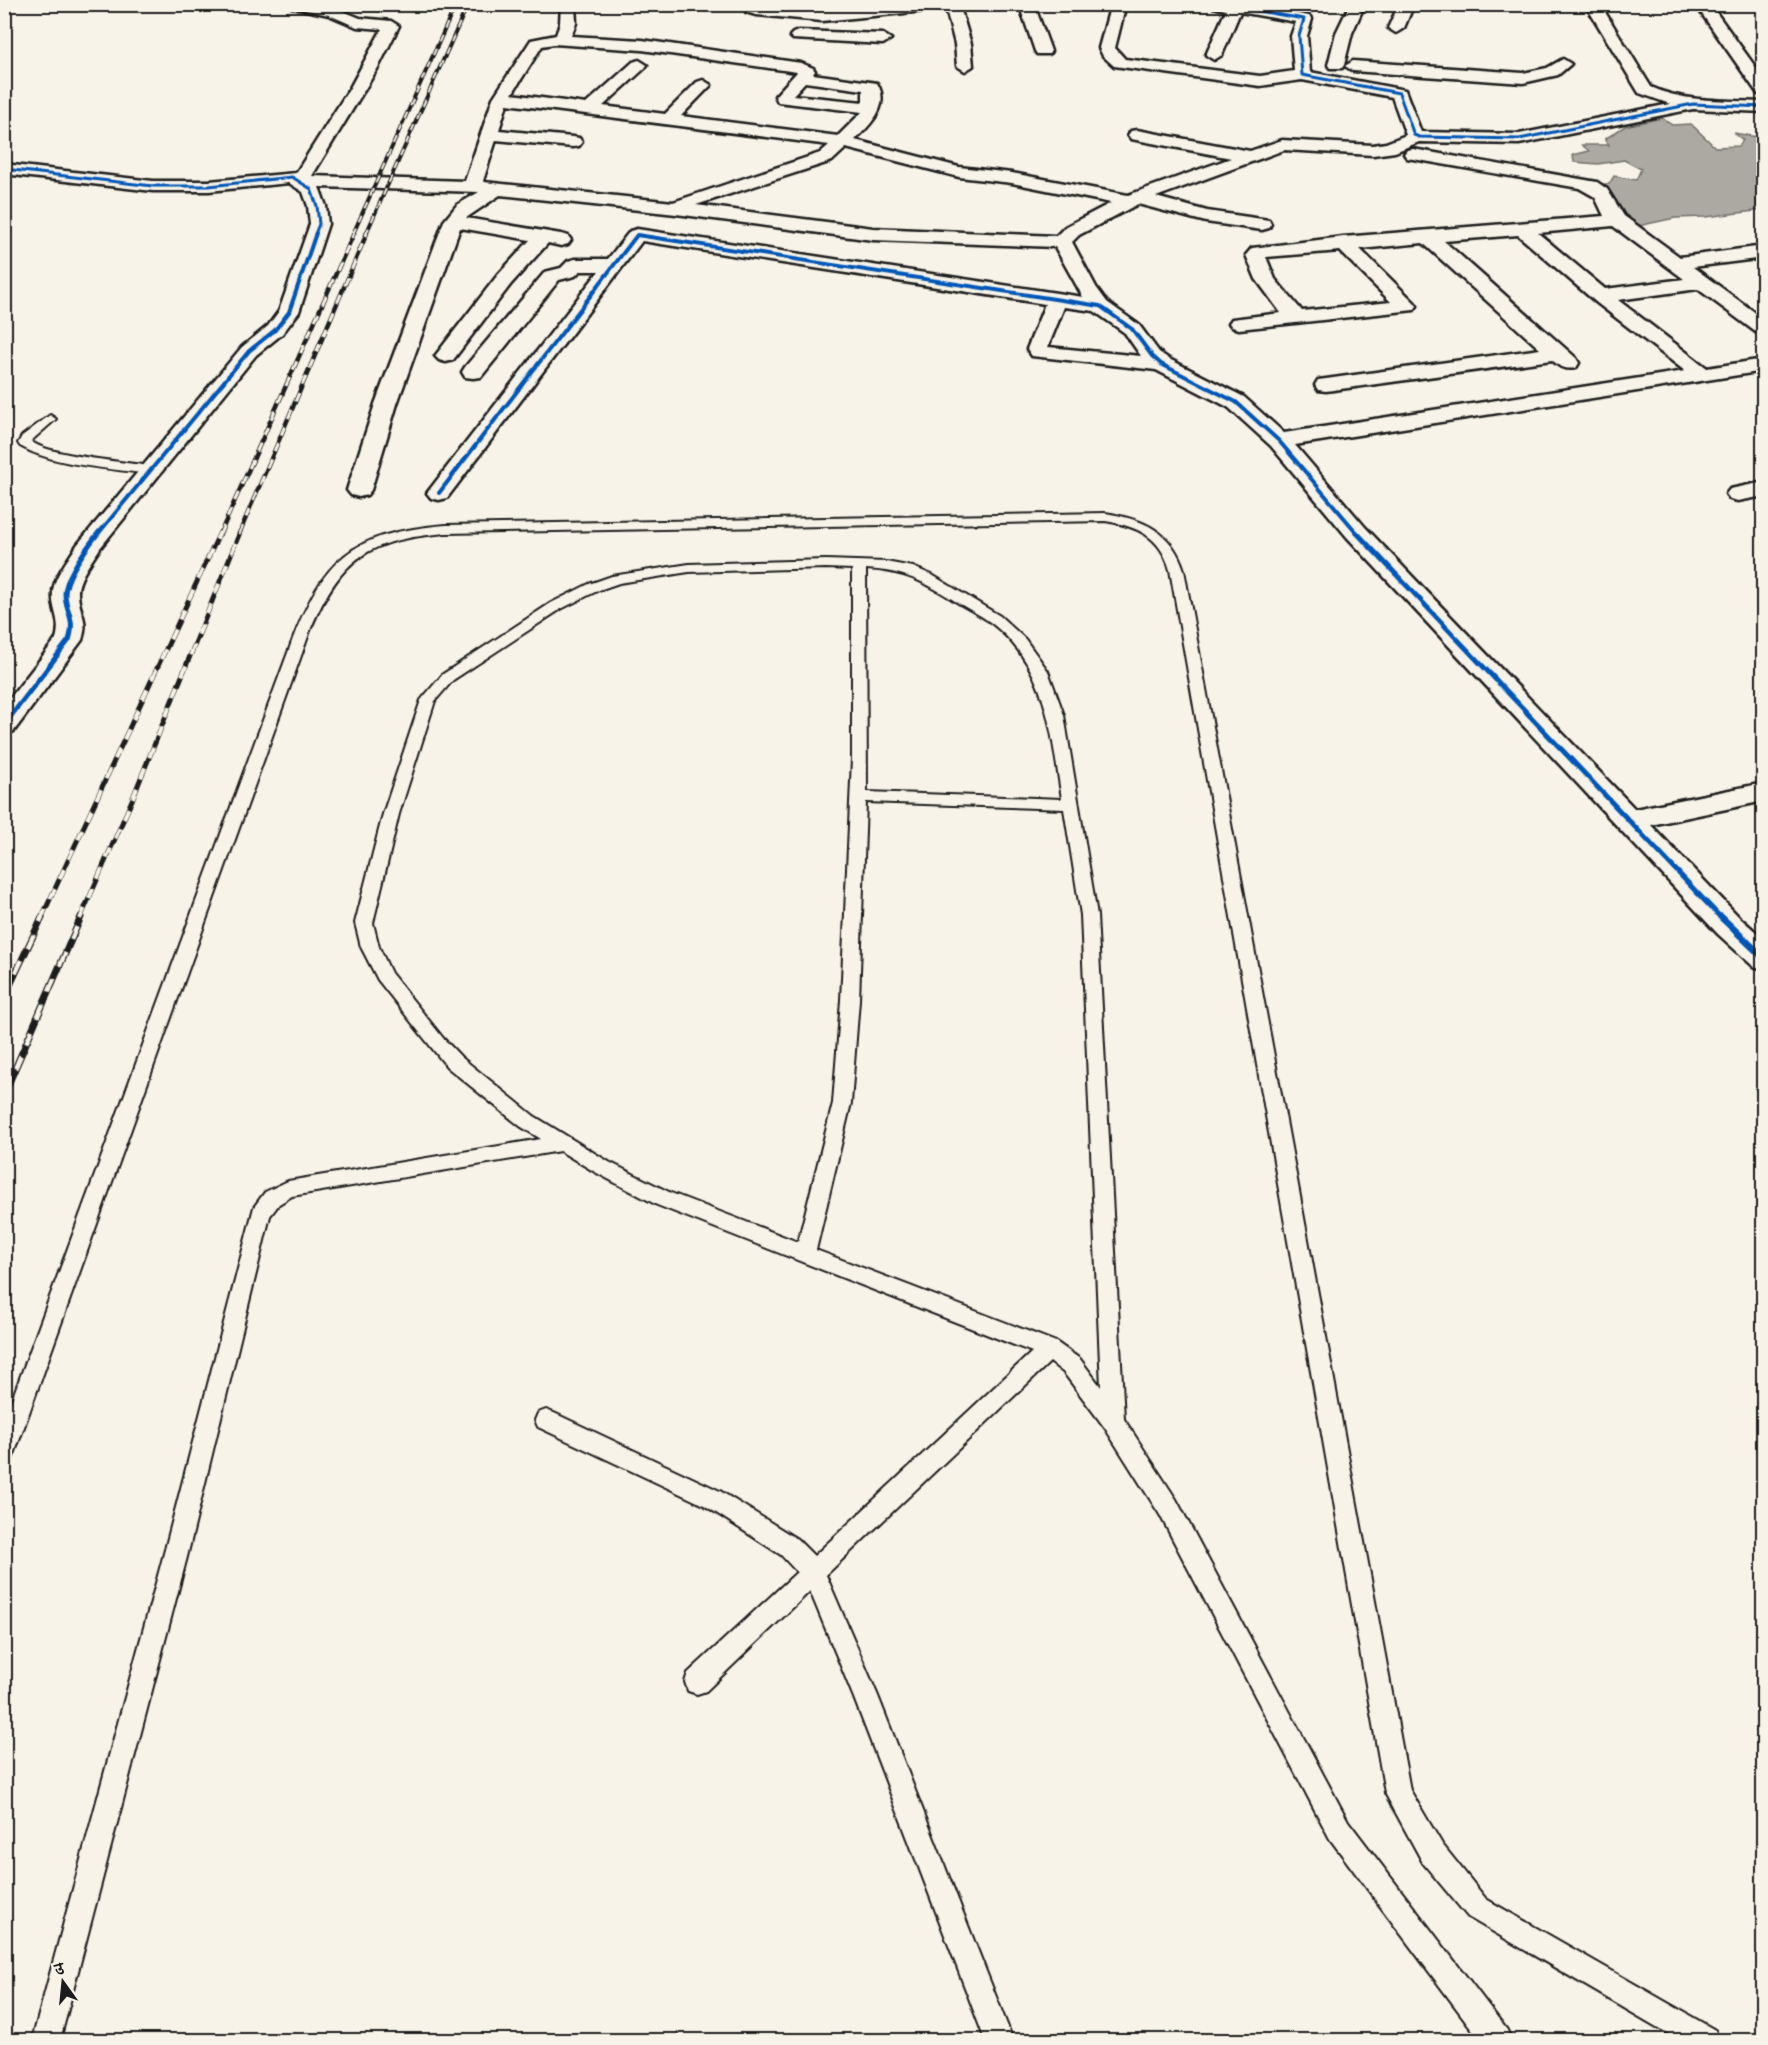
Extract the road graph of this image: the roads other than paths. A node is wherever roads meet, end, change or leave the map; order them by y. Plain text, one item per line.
1 (297, 4) edge
2 (568, 4) edge
3 (752, 4) edge
4 (1026, 4) edge
5 (1119, 4) edge
6 (1218, 4) edge
7 (1358, 4) edge
8 (1407, 4) edge
9 (1592, 4) edge
10 (1702, 4) edge
11 (953, 5) edge
12 (1235, 7) junction
13 (885, 11) junction
14 (401, 12) dead end
15 (816, 16) junction
16 (390, 26) junction
17 (1396, 28) dead end
18 (562, 39) junction
19 (883, 39) junction
20 (789, 43) junction
21 (1043, 51) dead end
22 (1214, 55) dead end
23 (881, 56) dead end
24 (765, 64) junction
25 (1563, 64) dead end
26 (639, 65) dead end
27 (1336, 65) junction
28 (965, 66) dead end
29 (1301, 69) junction
30 (801, 77) junction
31 (703, 85) dead end
32 (1764, 91) edge
33 (501, 98) junction
34 (1693, 104) junction
35 (1764, 107) edge
36 (872, 108) junction
37 (589, 110) junction
38 (668, 120) junction
39 (488, 134) junction
40 (1137, 135) dead end
41 (1417, 137) junction
42 (573, 142) dead end
43 (844, 142) junction
44 (1384, 149) junction
45 (1249, 156) junction
46 (4, 169) edge
47 (300, 181) junction
48 (488, 188) junction
49 (1133, 200) junction
50 (676, 208) junction
51 (1472, 215) dead end
52 (1615, 217) junction
53 (453, 221) junction
54 (1262, 224) dead end
55 (1524, 230) junction
56 (637, 235) junction
57 (544, 237) junction
58 (1429, 238) junction
59 (564, 240) dead end
60 (1062, 242) junction
61 (1343, 243) junction
62 (1764, 252) edge
63 (1675, 264) junction
64 (613, 265) junction
65 (1700, 283) junction
66 (1601, 296) junction
67 (1057, 300) junction
68 (1100, 306) junction
69 (1297, 317) junction
70 (1239, 323) dead end
71 (1764, 329) edge
72 (1557, 353) junction
73 (446, 356) dead end
74 (1161, 364) junction
75 (1764, 365) edge
76 (473, 372) dead end
77 (1702, 374) junction
78 (1326, 385) dead end
79 (1597, 390) junction
80 (50, 419) dead end
81 (1279, 441) junction
82 (149, 470) junction
83 (359, 489) dead end
84 (1764, 489) edge
85 (439, 493) dead end
86 (1738, 494) dead end
87 (858, 565) junction
88 (4, 725) edge
89 (1764, 792) edge
90 (859, 796) junction
91 (1071, 804) junction
92 (1628, 820) junction
93 (1764, 958) edge
94 (563, 1143) junction
95 (805, 1254) junction
96 (1049, 1349) junction
97 (546, 1420) dead end
98 (1113, 1421) junction
99 (4, 1452) edge
100 (813, 1572) junction
101 (697, 1682) dead end
102 (46, 2040) edge
103 (999, 2040) edge
104 (1497, 2040) edge
105 (1705, 2040) edge

1 - 16 street
2 - 18 street
3 - 15 street
4 - 21 street
5 - 29 street
6 - 12 street
7 - 27 street
8 - 17 street
9 - 34 street
10 - 32 street
11 - 13 street
11 - 28 street
12 - 22 street
12 - 29 street
13 - 15 street
13 - 19 street
14 - 16 street
15 - 20 street
16 - 47 street
18 - 24 street
18 - 33 street
19 - 20 street
19 - 23 street
20 - 24 street
24 - 30 street
25 - 27 street
26 - 37 street
27 - 29 street
29 - 41 street
30 - 36 street
30 - 36 street
31 - 38 street
33 - 37 street
33 - 39 street
34 - 35 street
34 - 41 street
36 - 43 street
37 - 38 street
38 - 43 street
39 - 42 street
39 - 48 street
40 - 45 street
41 - 44 street
43 - 49 street
43 - 50 street
44 - 45 street
44 - 52 street
45 - 49 street
46 - 47 street
47 - 48 street
47 - 82 street
48 - 50 street
48 - 53 street
49 - 54 street
49 - 60 street
50 - 56 street
50 - 60 street
51 - 52 street
52 - 55 street
52 - 63 street
53 - 57 street
53 - 83 street
55 - 58 street
55 - 66 street
56 - 64 street
56 - 67 street
57 - 59 street
57 - 73 street
58 - 61 street
58 - 72 street
60 - 68 street
61 - 69 street
61 - 69 street
62 - 63 street
63 - 65 street
64 - 76 street
64 - 85 street
65 - 66 street
65 - 71 street
66 - 77 street
67 - 68 street
67 - 74 street
68 - 74 street
69 - 70 street
72 - 78 street
72 - 79 street
74 - 81 street
75 - 77 street
77 - 79 street
79 - 81 street
80 - 82 lane
81 - 92 street
82 - 88 street
84 - 86 street
87 - 90 lane
87 - 91 lane
87 - 94 lane
89 - 92 street
90 - 91 lane
90 - 95 lane
91 - 98 lane
92 - 93 street
94 - 95 lane
94 - 102 lane
95 - 96 lane
96 - 98 lane
96 - 100 lane
97 - 100 lane
98 - 104 lane
99 - 105 lane
100 - 101 lane
100 - 103 lane

